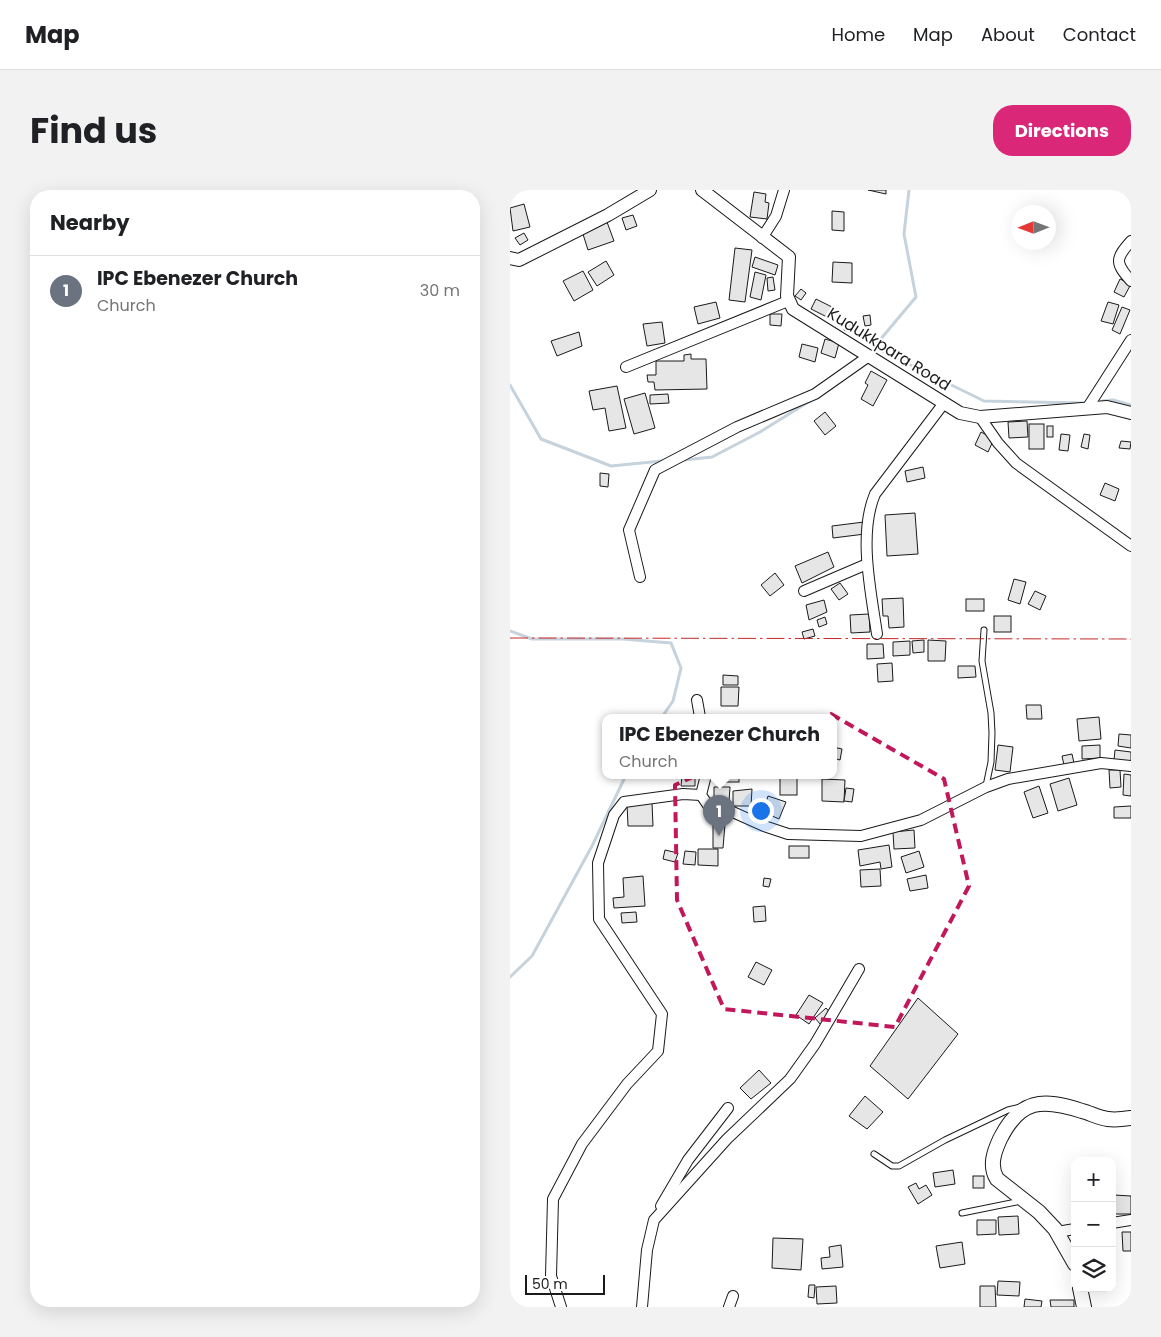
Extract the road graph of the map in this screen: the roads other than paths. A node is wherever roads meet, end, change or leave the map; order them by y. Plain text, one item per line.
1 (650, 190) edge
2 (702, 190) edge
3 (784, 190) edge
4 (762, 238) junction
5 (1131, 241) edge
6 (510, 258) edge
7 (1131, 281) edge
8 (788, 301) junction
9 (1131, 340) edge
10 (869, 356) junction
11 (626, 367) dead end
12 (944, 403) junction
13 (1088, 407) junction
14 (1131, 413) edge
15 (980, 417) junction
16 (1131, 546) edge
17 (867, 564) junction
18 (640, 577) dead end
19 (804, 591) dead end
20 (984, 630) dead end
21 (877, 634) dead end
22 (697, 700) dead end
23 (699, 714) edge
24 (1131, 766) edge
25 (705, 779) edge
26 (986, 787) junction
27 (702, 795) junction
28 (859, 969) dead end
29 (1028, 1105) junction
30 (728, 1108) dead end
31 (1131, 1118) edge
32 (874, 1154) dead end
33 (1024, 1200) junction
34 (962, 1213) dead end
35 (654, 1220) junction
36 (1131, 1220) edge
37 (1116, 1222) edge
38 (1071, 1230) edge
39 (1057, 1232) junction
40 (1071, 1257) edge
41 (1081, 1292) edge
42 (733, 1296) dead end
43 (561, 1307) edge
44 (642, 1307) edge
45 (729, 1307) edge
46 (1084, 1307) edge

1 - 6 street
2 - 4 street
3 - 4 street
4 - 8 street
5 - 7 street
8 - 10 street, Kudukkpara Road
8 - 11 street
9 - 13 street
10 - 12 street, Kudukkpara Road
10 - 18 street
12 - 15 street, Kudukkpara Road
12 - 17 street
13 - 14 street, Kudukkpara Road
13 - 15 street, Kudukkpara Road
15 - 16 street
17 - 19 street
17 - 21 street
20 - 26 lane
22 - 23 street
24 - 26 street
25 - 27 street
26 - 27 street
27 - 43 street
28 - 35 street
29 - 31 main road
29 - 32 lane
29 - 33 main road
30 - 35 street
33 - 34 lane
33 - 39 main road
35 - 44 street
36 - 37 street
38 - 39 street
39 - 40 main road
41 - 46 main road
42 - 45 street

